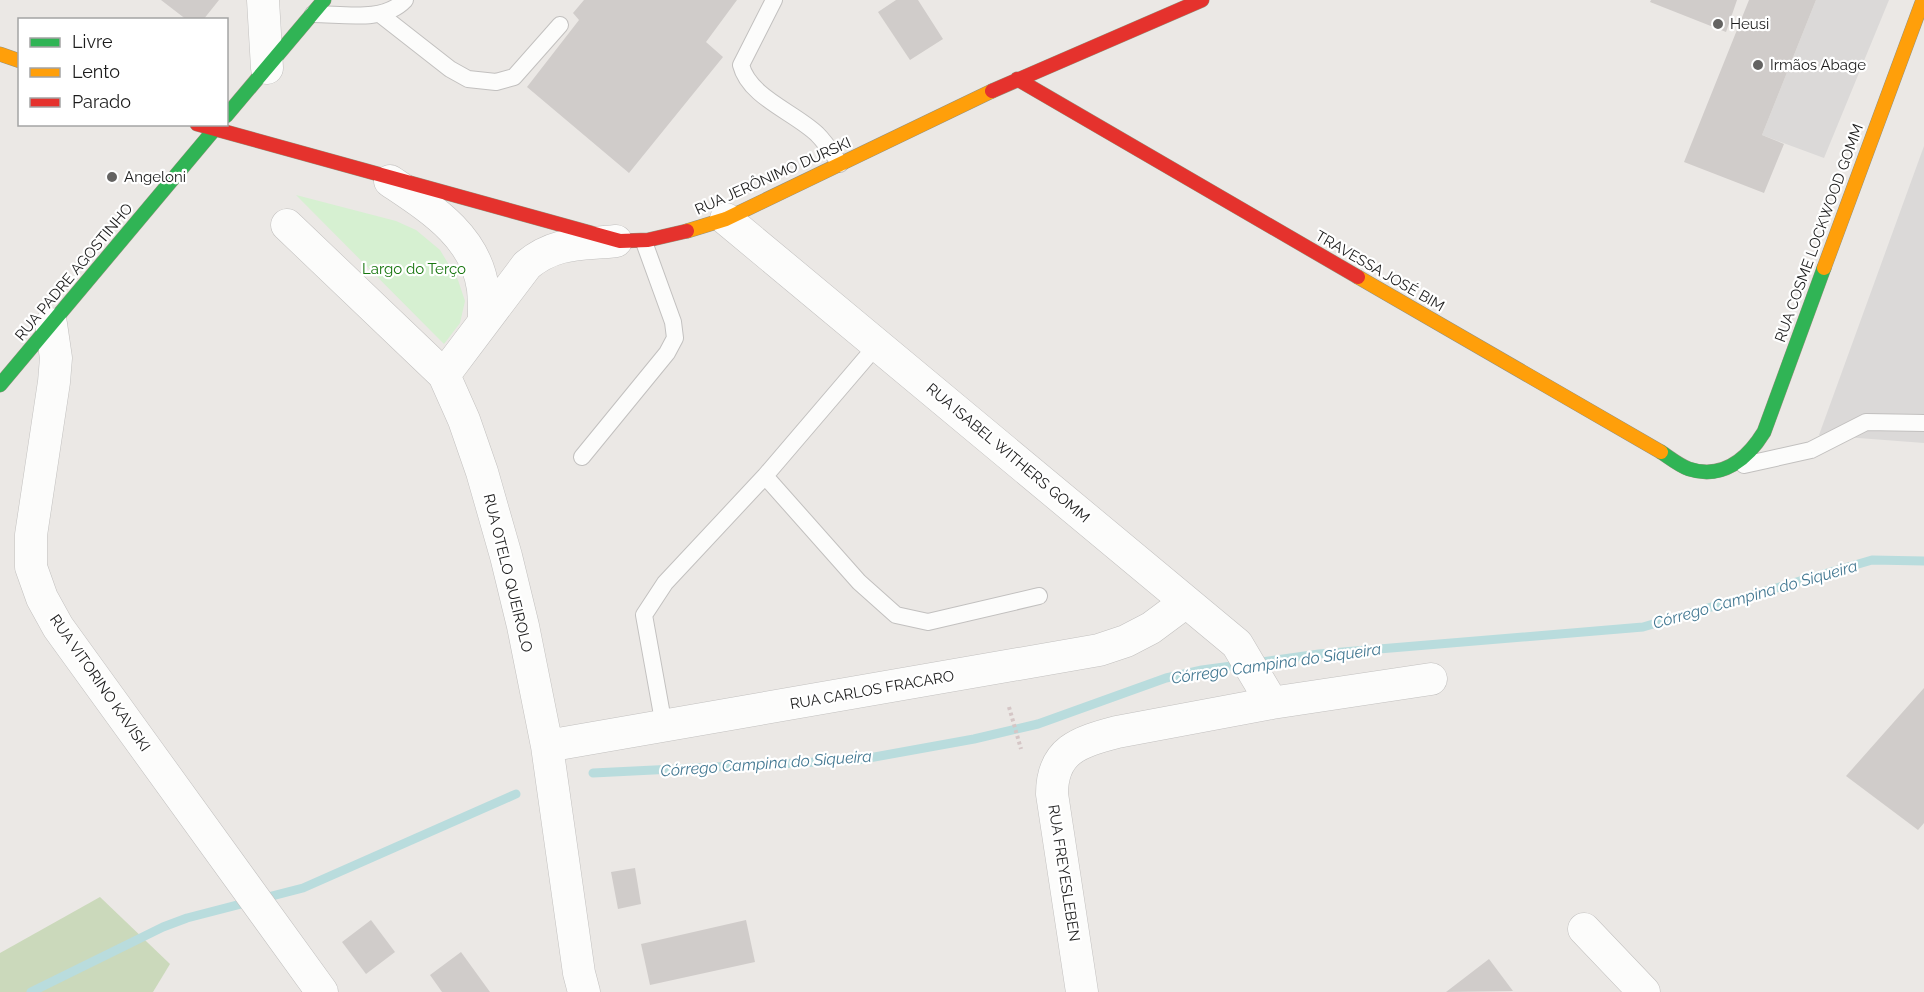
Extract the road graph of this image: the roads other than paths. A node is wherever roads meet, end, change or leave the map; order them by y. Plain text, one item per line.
1 (264, 0) edge
2 (324, 0) edge
3 (405, 0) edge
4 (774, 0) edge
5 (1202, 0) edge
6 (1923, 0) edge
7 (312, 14) junction
8 (381, 15) junction
9 (560, 25) dead end
10 (0, 54) edge
11 (18, 60) edge
12 (267, 68) junction
13 (1017, 79) junction
14 (228, 114) edge
15 (217, 128) edge
16 (840, 164) junction
17 (380, 174) junction
18 (726, 219) junction
19 (286, 225) dead end
20 (632, 241) junction
21 (484, 321) junction
22 (51, 324) junction
23 (877, 345) junction
24 (444, 375) junction
25 (0, 385) edge
26 (1924, 423) edge
27 (582, 458) dead end
28 (1731, 468) junction
29 (765, 476) junction
30 (1039, 596) dead end
31 (1186, 602) junction
32 (1431, 679) dead end
33 (1266, 692) junction
34 (664, 726) junction
35 (547, 746) junction
36 (1584, 929) dead end
37 (575, 986) edge
38 (322, 992) edge
39 (1082, 992) edge
40 (1644, 992) edge

1 - 12 street
2 - 7 street
3 - 8 lane
4 - 16 lane
5 - 13 street, RUA JERÔNIMO DURSKI
6 - 28 street, RUA COSME LOCKWOOD GOMM
7 - 8 lane
7 - 12 street
8 - 9 lane
10 - 11 street
12 - 14 street
13 - 16 street, RUA JERÔNIMO DURSKI
13 - 28 street, TRAVESSA JOSÉ BIM
15 - 17 street, RUA JERÔNIMO DURSKI
15 - 22 street, RUA PADRE AGOSTINHO
16 - 18 street, RUA JERÔNIMO DURSKI
17 - 20 street, RUA JERÔNIMO DURSKI
17 - 21 street
18 - 20 street, RUA JERÔNIMO DURSKI
18 - 23 street, RUA ISABEL WITHERS GOMM
19 - 24 street, RUA OTELO QUEIROLO
20 - 21 street
20 - 27 lane
21 - 24 street
22 - 25 street, RUA PADRE AGOSTINHO
22 - 38 street, RUA VITORINO KAVISKI
23 - 29 lane
23 - 31 street, RUA ISABEL WITHERS GOMM
24 - 35 street, RUA OTELO QUEIROLO
26 - 28 lane
29 - 30 lane
29 - 34 lane
31 - 33 street, RUA ISABEL WITHERS GOMM
31 - 34 street, RUA CARLOS FRACARO
32 - 33 street
33 - 39 street, RUA FREYESLEBEN
34 - 35 street, RUA CARLOS FRACARO
35 - 37 street, RUA OTELO QUEIROLO
36 - 40 street

